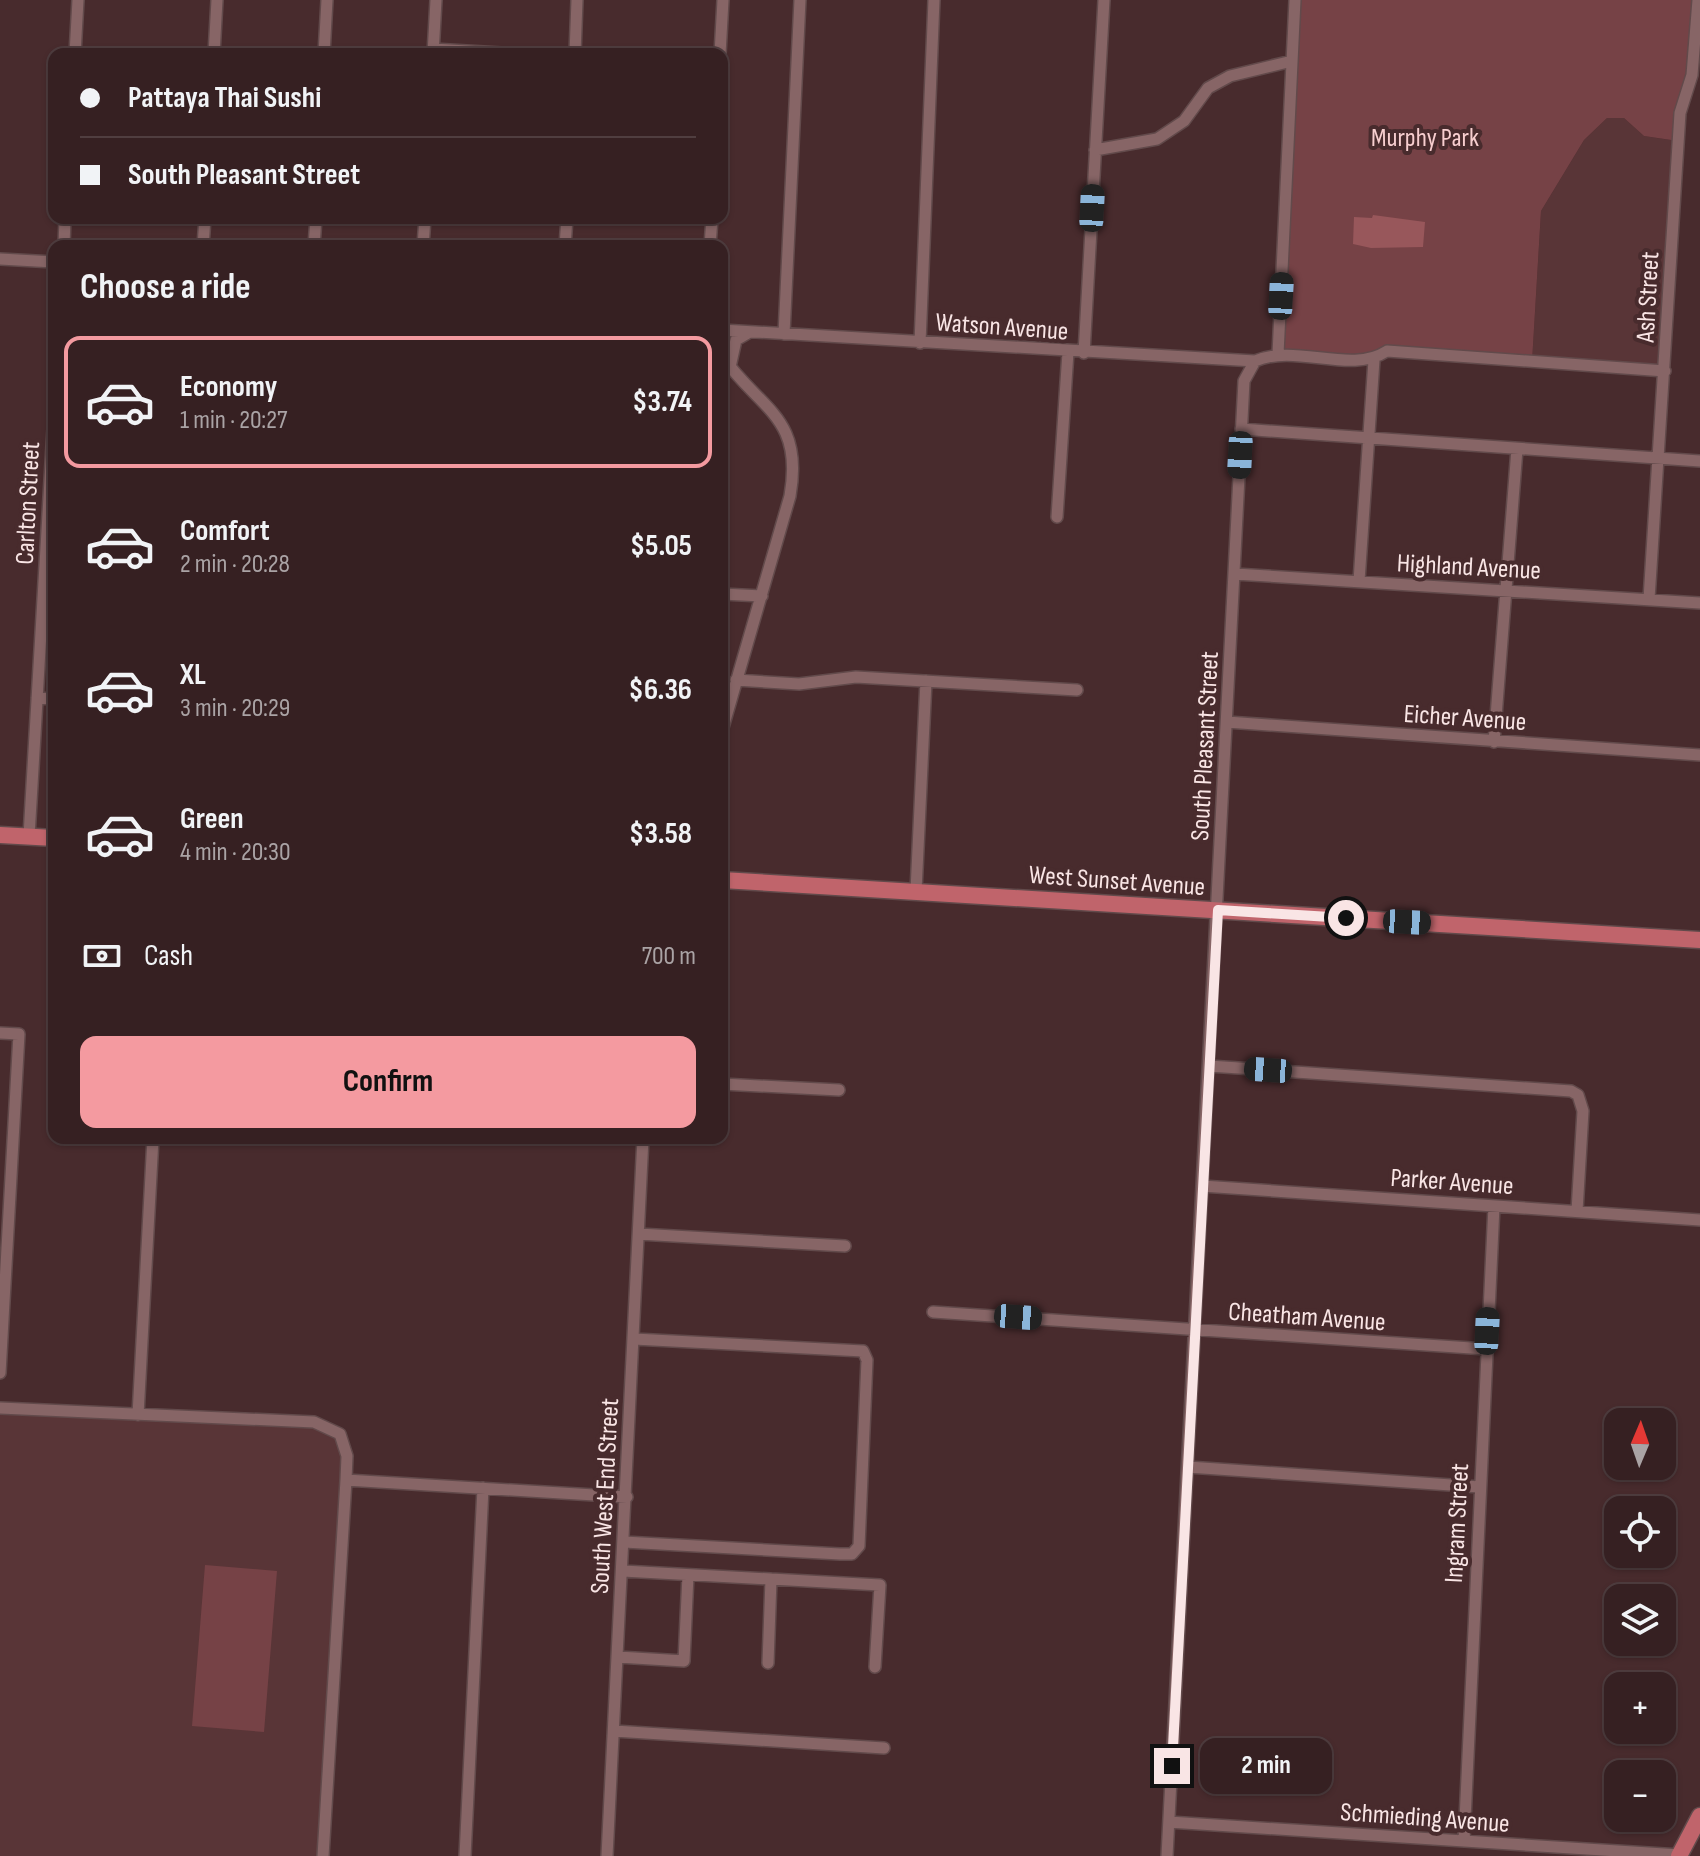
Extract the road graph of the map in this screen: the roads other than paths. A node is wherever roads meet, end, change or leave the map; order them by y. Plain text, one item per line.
1 (78, 0) edge
2 (217, 0) edge
3 (327, 0) edge
4 (436, 0) edge
5 (577, 0) edge
6 (723, 0) edge
7 (800, 0) edge
8 (934, 0) edge
9 (1104, 0) edge
10 (1295, 0) edge
11 (1698, 0) edge
12 (75, 48) edge
13 (214, 48) edge
14 (324, 48) edge
15 (433, 48) edge
16 (575, 48) edge
17 (720, 48) edge
18 (1292, 61) junction
19 (1696, 75) edge
20 (1095, 150) junction
21 (0, 259) edge
22 (48, 262) edge
23 (728, 330) edge
24 (753, 332) junction
25 (784, 334) junction
26 (920, 343) junction
27 (1068, 352) junction
28 (1084, 353) junction
29 (1278, 354) junction
30 (1374, 360) junction
31 (1255, 361) junction
32 (728, 364) edge
33 (730, 367) junction
34 (1665, 371) junction
35 (1241, 429) junction
36 (1369, 438) junction
37 (1517, 449) junction
38 (1659, 459) junction
39 (1700, 461) edge
40 (48, 513) edge
41 (1057, 517) dead end
42 (1235, 574) junction
43 (1359, 581) junction
44 (1506, 590) junction
45 (728, 594) edge
46 (762, 596) junction
47 (1649, 599) junction
48 (1700, 603) edge
49 (736, 680) junction
50 (926, 681) junction
51 (1077, 690) dead end
52 (37, 698) junction
53 (48, 699) edge
54 (728, 709) edge
55 (1227, 722) junction
56 (1494, 742) junction
57 (1700, 755) edge
58 (0, 835) edge
59 (29, 836) junction
60 (48, 838) edge
61 (728, 880) edge
62 (916, 891) junction
63 (1218, 910) junction
64 (1700, 940) edge
65 (0, 1033) edge
66 (1209, 1066) junction
67 (728, 1084) edge
68 (839, 1090) dead end
69 (153, 1144) edge
70 (643, 1144) edge
71 (1202, 1186) junction
72 (1494, 1206) junction
73 (1577, 1211) junction
74 (1700, 1220) edge
75 (639, 1234) junction
76 (845, 1246) dead end
77 (933, 1312) dead end
78 (1195, 1329) junction
79 (634, 1339) junction
80 (1486, 1349) junction
81 (0, 1373) edge
82 (0, 1408) edge
83 (138, 1415) junction
84 (1188, 1467) junction
85 (346, 1480) junction
86 (1480, 1487) junction
87 (483, 1488) junction
88 (627, 1497) junction
89 (624, 1542) junction
90 (623, 1571) junction
91 (688, 1575) junction
92 (771, 1579) junction
93 (618, 1657) junction
94 (768, 1663) dead end
95 (875, 1667) dead end
96 (614, 1731) junction
97 (884, 1748) dead end
98 (1700, 1816) edge
99 (1169, 1822) junction
100 (1464, 1841) junction
101 (1679, 1855) edge
102 (323, 1856) edge
103 (465, 1856) edge
104 (607, 1856) edge
105 (1167, 1856) edge

1 - 12 street
2 - 13 street
3 - 14 street
4 - 15 street
5 - 16 street
6 - 17 street
7 - 25 street
8 - 26 street
9 - 20 street
10 - 18 street
11 - 19 street, Ash Street
18 - 20 street
18 - 29 street
19 - 34 street, Ash Street
20 - 28 street
21 - 22 street
23 - 24 street, Watson Avenue
24 - 25 street, Watson Avenue
24 - 33 street
25 - 26 street, Watson Avenue
26 - 27 street, Watson Avenue
27 - 28 street, Watson Avenue
27 - 41 street
28 - 31 street, Watson Avenue
29 - 30 street
29 - 31 street, Watson Avenue
30 - 34 street
30 - 36 street
31 - 35 street, South Pleasant Street
32 - 33 street
33 - 46 street
34 - 38 street, Ash Street
35 - 36 street
35 - 42 street, South Pleasant Street
36 - 37 street
36 - 43 street
37 - 38 street
37 - 44 street
38 - 39 street
38 - 47 street, Ash Street
40 - 52 street, Carlton Street
42 - 43 street, Highland Avenue
42 - 55 street, South Pleasant Street
43 - 44 street, Highland Avenue
44 - 47 street, Highland Avenue
44 - 56 street
45 - 46 street
46 - 49 street
47 - 48 street, Highland Avenue
49 - 50 street
49 - 54 street
50 - 51 street
50 - 62 street
52 - 53 street
52 - 59 street, Carlton Street
55 - 56 street, Eicher Avenue
55 - 63 street, South Pleasant Street
56 - 57 street, Eicher Avenue
58 - 59 highway
59 - 60 highway
61 - 62 highway, West Sunset Avenue
62 - 63 highway, West Sunset Avenue
63 - 64 highway, West Sunset Avenue
63 - 66 street, South Pleasant Street
65 - 81 street
66 - 71 street, South Pleasant Street
66 - 73 street
67 - 68 street
69 - 83 street
70 - 75 street, South West End Street
71 - 72 street, Parker Avenue
71 - 78 street, South Pleasant Street
72 - 73 street, Parker Avenue
72 - 80 street, Ingram Street
73 - 74 street, Parker Avenue
75 - 76 street
75 - 79 street, South West End Street
77 - 78 street, Cheatham Avenue
78 - 80 street, Cheatham Avenue
78 - 84 street, South Pleasant Street
79 - 88 street, South West End Street
79 - 89 street
80 - 86 street, Ingram Street
82 - 83 street
83 - 85 street
84 - 86 street
84 - 99 street, South Pleasant Street
85 - 87 street
85 - 102 street
86 - 100 street, Ingram Street
87 - 88 street
87 - 103 street
88 - 89 street, South West End Street
89 - 90 street, South West End Street
90 - 91 street
90 - 93 street, South West End Street
91 - 92 street
91 - 93 street
92 - 94 street
92 - 95 street
93 - 96 street, South West End Street
96 - 97 street
96 - 104 street, South West End Street
98 - 101 highway
99 - 100 street, Schmieding Avenue
99 - 105 street, South Pleasant Street
100 - 101 street, Schmieding Avenue

